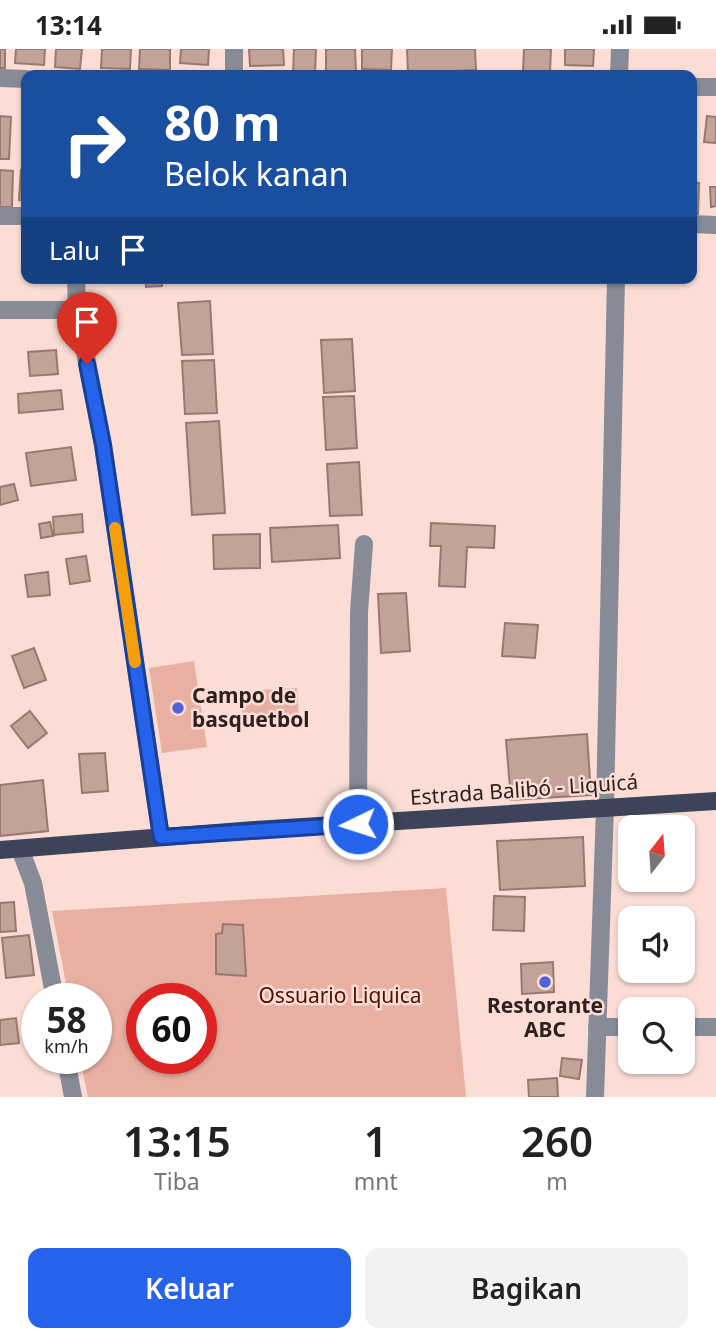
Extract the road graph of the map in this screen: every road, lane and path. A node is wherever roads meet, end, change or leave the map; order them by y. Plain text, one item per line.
1 (234, 49) edge
2 (620, 49) edge
3 (234, 70) edge
4 (619, 70) edge
5 (0, 78) edge
6 (21, 79) edge
7 (697, 87) edge
8 (716, 87) edge
9 (0, 216) edge
10 (21, 216) edge
11 (697, 224) edge
12 (716, 225) edge
13 (76, 284) edge
14 (616, 284) edge
15 (0, 310) edge
16 (76, 310) junction
17 (364, 544) dead end
18 (716, 801) edge
19 (606, 807) junction
20 (358, 824) junction
21 (161, 837) junction
22 (20, 849) junction
23 (0, 850) edge
24 (52, 983) edge
25 (597, 1027) junction
26 (618, 1027) edge
27 (695, 1027) edge
28 (716, 1027) edge
29 (69, 1074) edge
30 (73, 1097) edge
31 (595, 1097) edge

1 - 3 street
2 - 4 street
5 - 6 street
7 - 8 street
9 - 10 street
11 - 12 street
13 - 16 street
14 - 19 street
15 - 16 street
16 - 21 street
17 - 20 street
18 - 19 main road, Estrada Balibó - Liquicá
19 - 20 main road, Estrada Balibó - Liquicá
19 - 25 street
20 - 21 main road, Estrada Balibó - Liquicá
21 - 22 main road, Estrada Balibó - Liquicá
22 - 23 main road, Estrada Balibó - Liquicá
22 - 24 street
25 - 26 street
25 - 31 street
27 - 28 street
29 - 30 street

